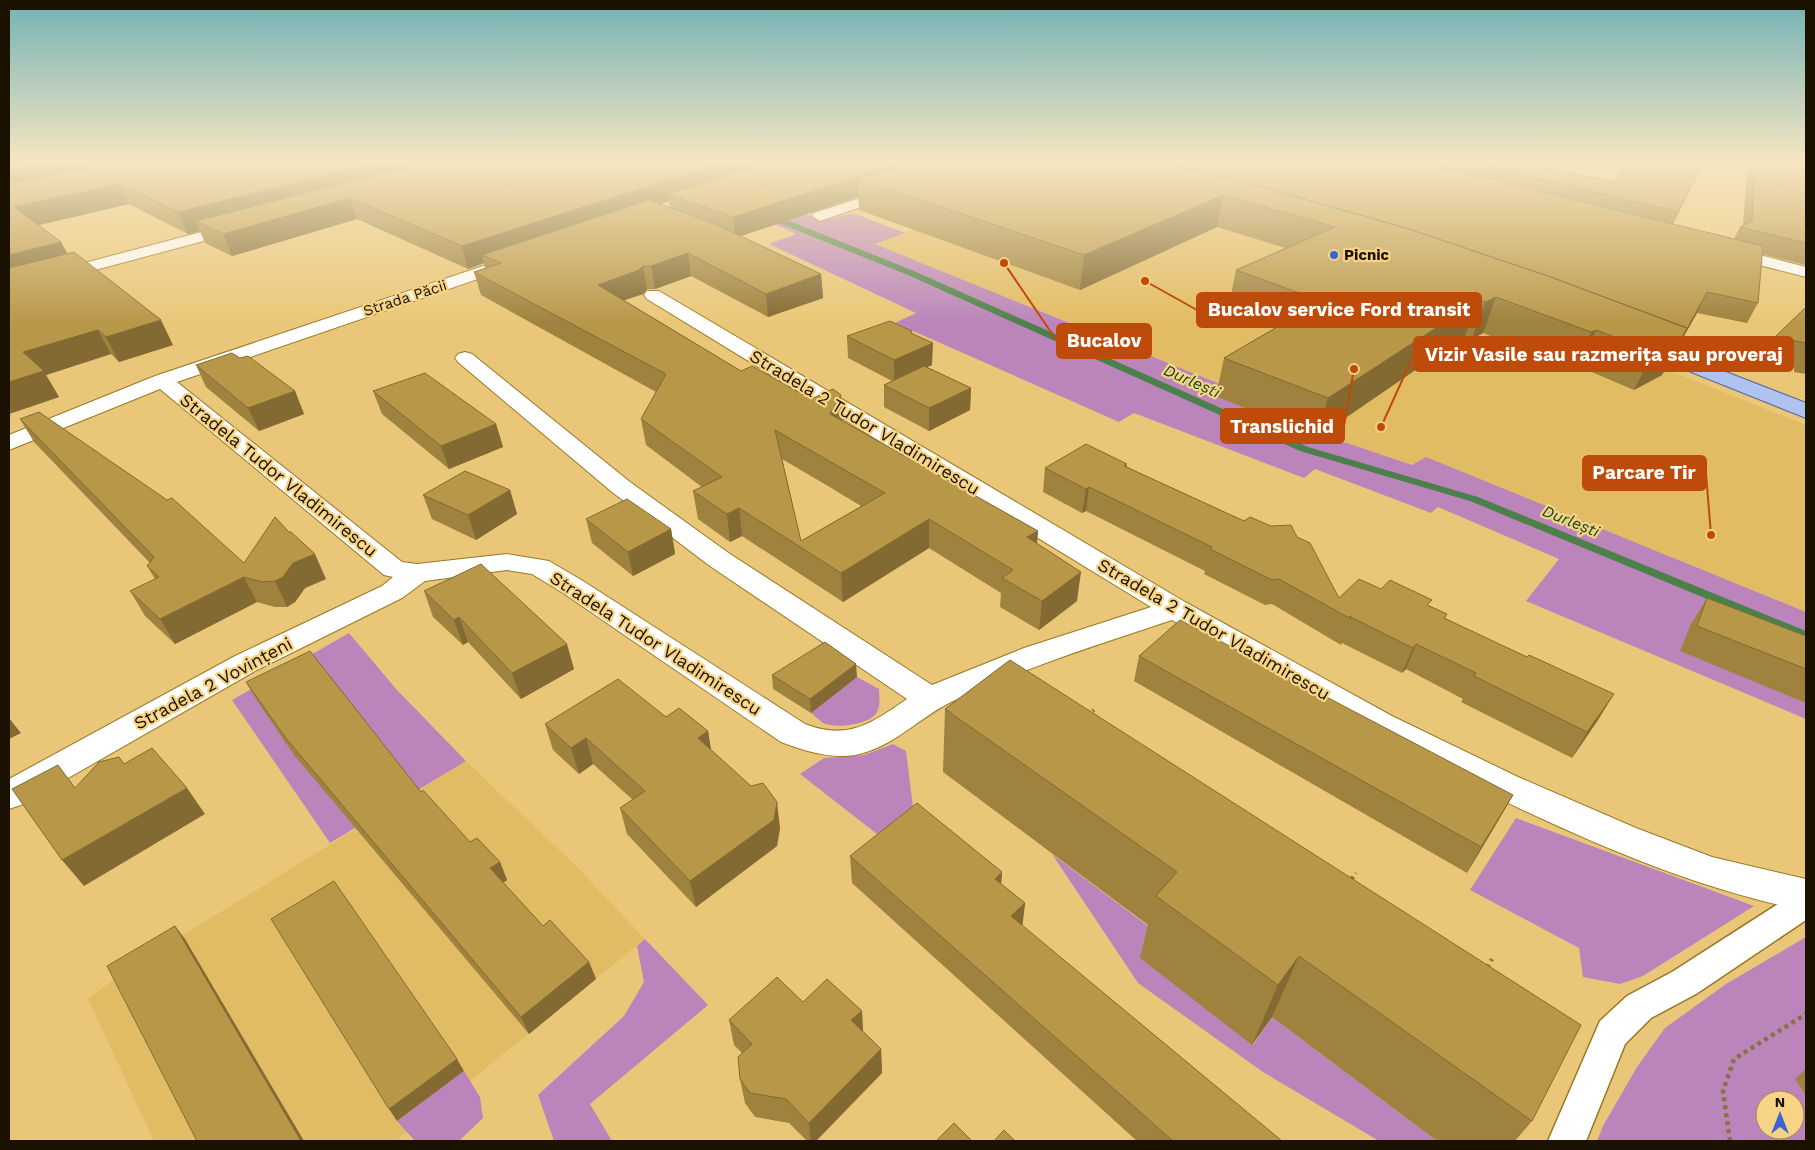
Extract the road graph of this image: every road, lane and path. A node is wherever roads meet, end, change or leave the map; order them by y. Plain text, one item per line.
1 (259, 222) edge
2 (1714, 248) edge
3 (530, 255) edge
4 (1806, 272) edge
5 (9, 288) edge
6 (653, 295) dead end
7 (1624, 339) edge
8 (465, 358) dead end
9 (162, 380) junction
10 (1806, 411) edge
11 (9, 443) edge
12 (417, 573) junction
13 (1175, 609) junction
14 (930, 699) junction
15 (1094, 710) dead end
16 (1080, 722) edge
17 (9, 795) edge
18 (1356, 874) dead end
19 (1344, 888) edge
20 (1806, 895) edge
21 (1806, 903) edge
22 (1492, 959) dead end
23 (1483, 974) edge
24 (1806, 1014) edge
25 (1567, 1141) edge
26 (1730, 1141) edge

1 - 5 street
2 - 4 street
3 - 9 street, Strada Păcii
6 - 13 street, Stradela 2 Tudor Vladimirescu
7 - 10 main road
8 - 14 street
9 - 11 street, Strada Păcii
9 - 12 street, Stradela Tudor Vladimirescu
12 - 14 street, Stradela Tudor Vladimirescu
12 - 17 street, Stradela 2 Vovințeni
13 - 14 street, Stradela Tudor Vladimirescu
13 - 20 street, Stradela 2 Tudor Vladimirescu
15 - 16 path
18 - 19 path
21 - 25 lane
22 - 23 path
24 - 26 path

